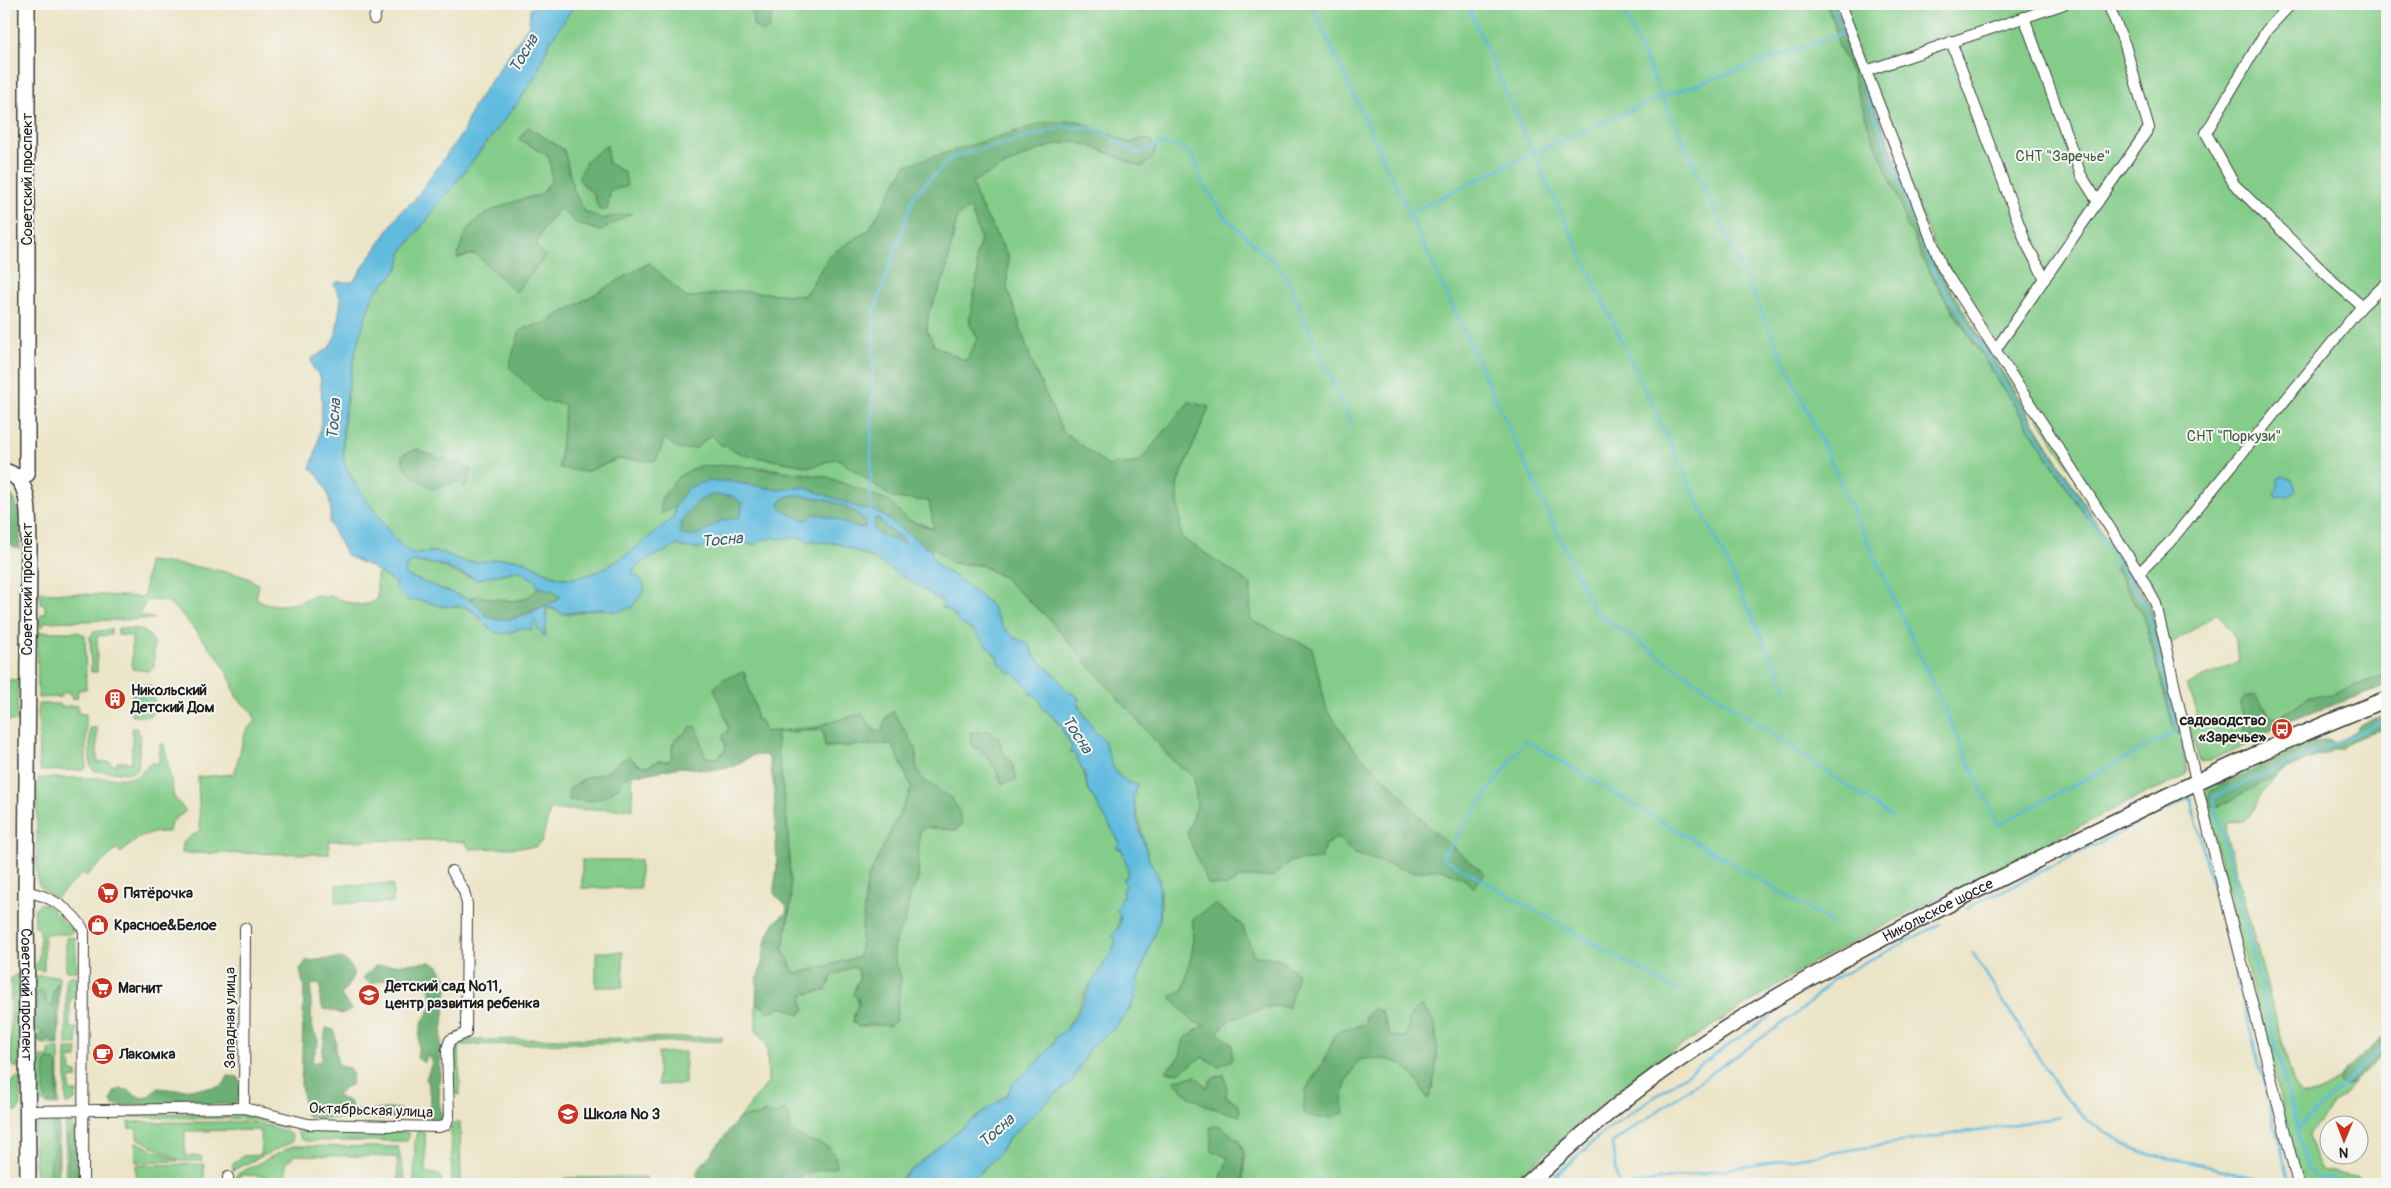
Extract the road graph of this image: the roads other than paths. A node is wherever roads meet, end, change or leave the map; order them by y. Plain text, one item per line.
1 (27, 4) edge
2 (378, 4) edge
3 (1840, 4) edge
4 (2064, 4) edge
5 (2108, 4) edge
6 (2291, 4) edge
7 (2024, 17) junction
8 (374, 19) dead end
9 (1951, 41) junction
10 (1866, 71) junction
11 (2098, 202) junction
12 (2045, 279) junction
13 (2387, 283) edge
14 (2362, 306) junction
15 (1996, 349) junction
16 (10, 474) edge
17 (2139, 573) junction
18 (2387, 700) edge
19 (2196, 781) junction
20 (452, 871) dead end
21 (26, 892) junction
22 (245, 928) dead end
23 (244, 1108) junction
24 (83, 1110) junction
25 (27, 1111) junction
26 (28, 1184) edge
27 (83, 1184) edge
28 (1528, 1184) edge
29 (2298, 1184) edge

1 - 16 main road, Советский проспект
2 - 8 street
3 - 10 street
4 - 7 street
5 - 11 street
6 - 14 street
7 - 9 street
7 - 11 street
9 - 10 street
9 - 12 street
10 - 15 street
11 - 12 street
12 - 15 street
13 - 14 street
14 - 17 street
15 - 17 street
16 - 21 main road, Советский проспект
17 - 19 street
18 - 19 main road, Никольское шоссе
19 - 28 main road, Никольское шоссе
19 - 29 street
20 - 23 street, Октябрьская улица
21 - 24 street
21 - 25 main road, Советский проспект
22 - 23 street, Западная улица
23 - 24 street, Октябрьская улица
24 - 25 street, Октябрьская улица
24 - 27 street
25 - 26 main road, Советский проспект

